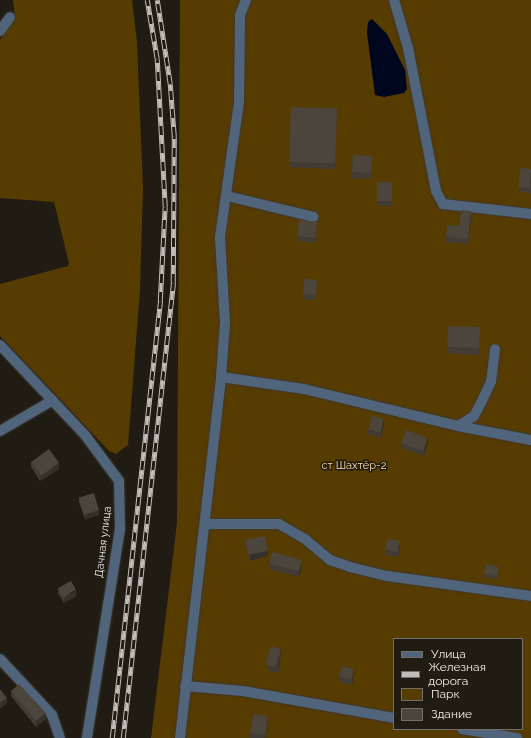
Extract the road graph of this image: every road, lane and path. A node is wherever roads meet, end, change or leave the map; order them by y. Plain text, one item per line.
1 (246, 0) edge
2 (394, 0) edge
3 (10, 17) dead end
4 (0, 31) edge
5 (227, 196) junction
6 (531, 214) edge
7 (314, 217) dead end
8 (0, 345) edge
9 (495, 349) dead end
10 (221, 377) junction
11 (53, 400) junction
12 (458, 426) junction
13 (0, 432) edge
14 (531, 440) edge
15 (206, 524) junction
16 (531, 596) edge
17 (0, 659) edge
18 (185, 686) junction
19 (393, 718) edge
20 (468, 730) edge
21 (60, 738) edge
22 (87, 738) edge
23 (180, 738) edge
24 (517, 738) edge

1 - 5 street
2 - 6 street
3 - 4 street
5 - 7 street
5 - 10 street
8 - 11 street, Дачная улица
9 - 12 street
10 - 12 street
10 - 15 street
11 - 13 street
11 - 22 street, Дачная улица
12 - 14 street
15 - 16 street
15 - 18 street
17 - 21 street
18 - 19 street
18 - 23 street
20 - 24 street

